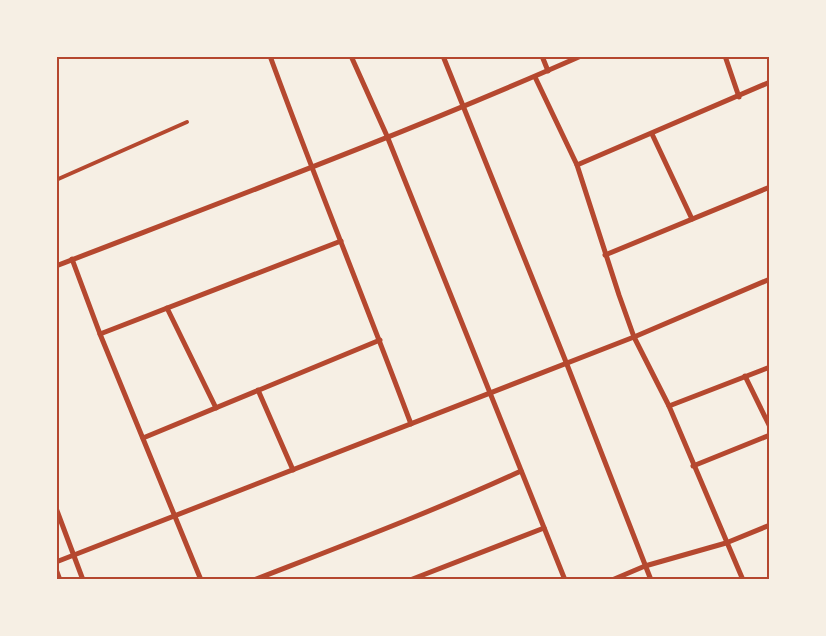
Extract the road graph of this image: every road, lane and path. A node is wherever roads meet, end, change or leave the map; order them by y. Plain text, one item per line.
1 (270, 56) edge
2 (351, 56) edge
3 (444, 56) edge
4 (542, 56) edge
5 (581, 56) edge
6 (725, 56) edge
7 (548, 71) junction
8 (535, 77) junction
9 (770, 82) edge
10 (739, 97) junction
11 (464, 105) junction
12 (186, 122) dead end
13 (652, 134) junction
14 (388, 136) junction
15 (577, 165) junction
16 (310, 167) junction
17 (56, 180) edge
18 (770, 188) edge
19 (692, 219) junction
20 (342, 241) junction
21 (606, 255) junction
22 (72, 259) junction
23 (56, 266) edge
24 (770, 279) edge
25 (167, 308) junction
26 (100, 334) junction
27 (634, 337) junction
28 (380, 340) junction
29 (566, 362) junction
30 (770, 367) edge
31 (745, 376) junction
32 (258, 390) junction
33 (490, 393) junction
34 (668, 406) junction
35 (216, 408) junction
36 (411, 424) junction
37 (770, 427) edge
38 (770, 435) edge
39 (143, 438) junction
40 (693, 466) junction
41 (293, 470) junction
42 (521, 471) junction
43 (56, 508) edge
44 (175, 516) junction
45 (770, 525) edge
46 (544, 528) junction
47 (726, 543) junction
48 (73, 554) junction
49 (56, 562) edge
50 (645, 566) junction
51 (56, 569) edge
52 (60, 580) edge
53 (83, 580) edge
54 (201, 580) edge
55 (254, 580) edge
56 (410, 580) edge
57 (565, 580) edge
58 (612, 580) edge
59 (651, 580) edge
60 (743, 580) edge

1 - 16 street
2 - 14 street
3 - 11 street
4 - 7 street
5 - 7 street
6 - 10 street
7 - 8 street
8 - 11 street
8 - 15 street
9 - 10 street
10 - 13 street
11 - 14 street
11 - 29 street
12 - 17 lane
13 - 15 street
13 - 19 street
14 - 16 street
14 - 33 street
15 - 21 street
16 - 20 street
16 - 22 street
18 - 19 street
19 - 21 street
20 - 25 street
20 - 28 street
21 - 27 street
22 - 23 street
22 - 26 street
24 - 27 street
25 - 26 street
25 - 35 street
26 - 39 street
27 - 29 street
27 - 34 street
28 - 32 street
28 - 36 street
29 - 33 street
29 - 50 street
30 - 31 street
31 - 34 street
31 - 37 street
32 - 35 street
32 - 41 street
33 - 36 street
33 - 42 street
34 - 40 street
35 - 39 street
36 - 41 street
38 - 40 street
39 - 44 street
40 - 47 street
41 - 44 street
42 - 46 street
42 - 55 street
43 - 48 street
44 - 48 street
44 - 54 street
45 - 47 street
46 - 56 street
46 - 57 street
47 - 50 street
47 - 60 street
48 - 49 street
48 - 53 street
50 - 58 street
50 - 59 street
51 - 52 street

